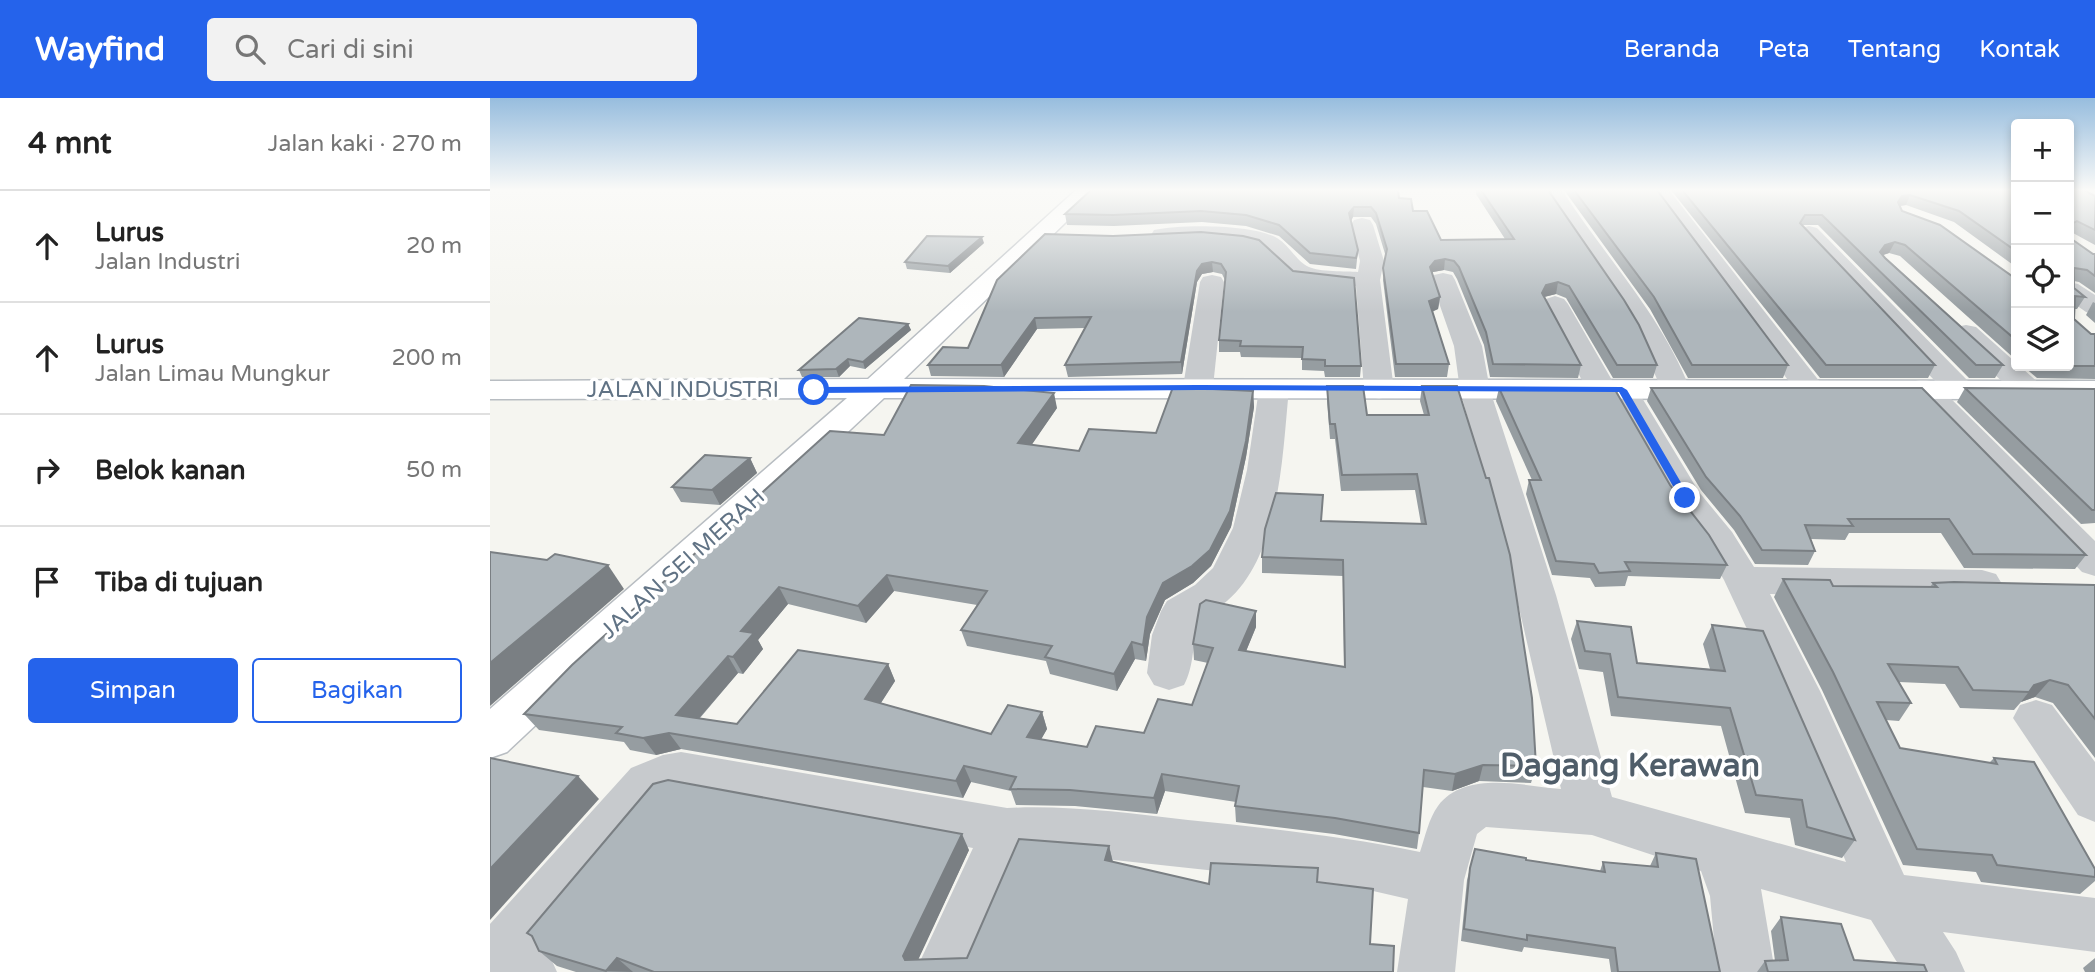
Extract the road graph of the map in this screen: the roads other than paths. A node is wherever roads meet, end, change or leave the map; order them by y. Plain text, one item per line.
1 (1045, 231) edge
2 (1364, 231) edge
3 (1578, 231) edge
4 (1690, 231) edge
5 (1809, 233) edge
6 (1042, 234) junction
7 (1078, 235) edge
8 (1140, 236) edge
9 (1368, 280) junction
10 (1443, 280) dead end
11 (1212, 282) dead end
12 (1555, 304) dead end
13 (1945, 315) edge
14 (1198, 387) junction
15 (1923, 387) junction
16 (1274, 388) junction
17 (1809, 388) junction
18 (876, 389) junction
19 (1675, 389) junction
20 (490, 390) edge
21 (1379, 390) junction
22 (1475, 390) junction
23 (1612, 390) junction
24 (1960, 390) junction
25 (2095, 390) edge
26 (2030, 391) junction
27 (2086, 578) edge
28 (1743, 580) junction
29 (2014, 585) edge
30 (1169, 673) dead end
31 (2036, 718) dead end
32 (490, 738) edge
33 (2095, 800) edge
34 (1592, 813) junction
35 (1007, 831) junction
36 (1720, 853) junction
37 (1437, 880) junction
38 (1888, 899) junction
39 (2095, 925) edge
40 (505, 964) edge
41 (944, 972) edge
42 (1426, 972) edge
43 (1746, 972) edge
44 (1936, 972) edge

1 - 6 street, JALAN SEI MERAH
2 - 9 street
3 - 19 street
4 - 17 street
5 - 24 street
6 - 7 street
6 - 18 street, JALAN SEI MERAH
8 - 9 street
9 - 21 street
10 - 22 street
11 - 14 street
12 - 23 street
13 - 26 street
14 - 16 street, JALAN INDUSTRI
14 - 18 street, JALAN INDUSTRI
15 - 17 street, JALAN INDUSTRI
15 - 24 street, JALAN INDUSTRI
15 - 27 street
16 - 21 street, JALAN INDUSTRI
16 - 30 street
17 - 19 street, JALAN INDUSTRI
18 - 20 street, JALAN INDUSTRI
18 - 32 street, JALAN SEI MERAH
19 - 23 street, JALAN INDUSTRI
21 - 22 street, JALAN INDUSTRI
22 - 23 street, JALAN INDUSTRI
22 - 34 street
23 - 28 street
24 - 26 street, JALAN INDUSTRI
25 - 26 street, JALAN INDUSTRI
28 - 29 street
28 - 38 street
31 - 33 street
34 - 36 street
34 - 37 street
35 - 37 street
35 - 40 street
35 - 41 street
36 - 38 street
36 - 43 street
37 - 42 street
38 - 39 street
38 - 44 street

